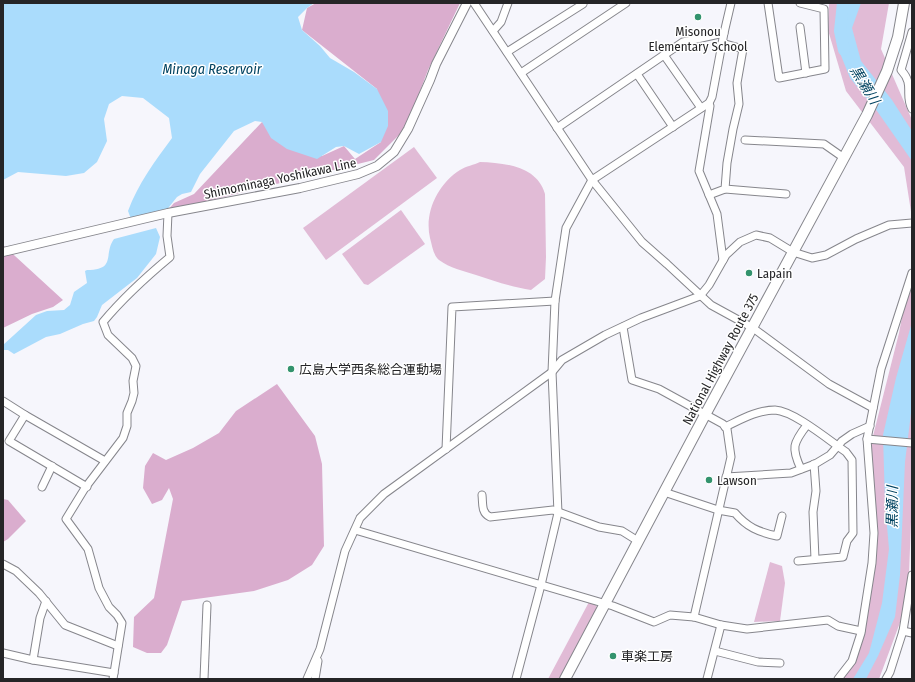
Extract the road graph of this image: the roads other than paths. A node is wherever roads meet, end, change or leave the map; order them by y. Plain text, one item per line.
1 (467, 3) edge
2 (474, 3) edge
3 (508, 3) edge
4 (626, 3) edge
5 (731, 3) edge
6 (768, 3) edge
7 (800, 3) edge
8 (904, 3) edge
9 (583, 4) edge
10 (800, 27) dead end
11 (493, 31) junction
12 (912, 32) edge
13 (724, 33) junction
14 (898, 38) junction
15 (910, 42) junction
16 (722, 43) junction
17 (507, 52) junction
18 (664, 55) junction
19 (521, 73) junction
20 (806, 73) junction
21 (637, 74) junction
22 (709, 103) junction
23 (701, 108) junction
24 (912, 109) edge
25 (673, 127) junction
26 (557, 128) junction
27 (745, 140) dead end
28 (844, 158) junction
29 (592, 180) junction
30 (725, 189) junction
31 (786, 194) dead end
32 (709, 196) junction
33 (168, 214) junction
34 (912, 222) edge
35 (3, 252) edge
36 (793, 252) junction
37 (723, 260) junction
38 (912, 273) edge
39 (700, 296) junction
40 (555, 301) junction
41 (623, 327) junction
42 (753, 328) junction
43 (552, 372) junction
44 (3, 401) edge
45 (873, 408) junction
46 (25, 415) junction
47 (705, 415) junction
48 (806, 425) junction
49 (870, 426) junction
50 (725, 427) junction
51 (870, 439) junction
52 (6, 441) edge
53 (912, 443) edge
54 (838, 446) junction
55 (446, 449) junction
56 (105, 462) junction
57 (814, 464) junction
58 (52, 466) junction
59 (801, 470) junction
60 (726, 477) junction
61 (42, 486) dead end
62 (87, 487) junction
63 (664, 492) junction
64 (482, 495) dead end
65 (718, 510) junction
66 (558, 513) junction
67 (782, 516) dead end
68 (354, 530) junction
69 (638, 541) junction
70 (815, 559) junction
71 (798, 560) dead end
72 (3, 564) edge
73 (912, 575) edge
74 (541, 585) junction
75 (46, 601) junction
76 (605, 604) junction
77 (207, 605) dead end
78 (694, 617) junction
79 (721, 624) junction
80 (861, 631) junction
81 (903, 631) junction
82 (912, 633) edge
83 (118, 646) junction
84 (320, 649) junction
85 (715, 651) junction
86 (3, 653) edge
87 (33, 660) junction
88 (780, 663) dead end
89 (114, 676) edge
90 (204, 679) edge
91 (307, 679) edge
92 (315, 679) edge
93 (516, 679) edge
94 (565, 679) edge
95 (707, 679) edge
96 (838, 679) edge
97 (886, 679) edge

1 - 33 main road, Shimominaga Yoshikawa Line
2 - 11 street
3 - 11 street
4 - 19 street
5 - 13 street
6 - 20 street
7 - 20 street
8 - 14 highway, National Highway Route 375
9 - 17 street
10 - 20 street
11 - 17 street
12 - 15 street
13 - 16 street
13 - 18 street
14 - 15 street
14 - 28 highway, National Highway Route 375
15 - 24 street
16 - 22 street
16 - 30 street
17 - 19 street
18 - 21 street
18 - 23 street
19 - 26 street
21 - 25 street
21 - 26 street
22 - 23 street
22 - 32 street
23 - 25 street
25 - 29 street
26 - 29 street
27 - 28 street
28 - 36 highway, National Highway Route 375
29 - 39 street
29 - 40 street
30 - 31 street
30 - 32 street
32 - 37 street
33 - 35 main road, Shimominaga Yoshikawa Line
33 - 56 street
34 - 36 street
36 - 37 street
36 - 42 highway, National Highway Route 375
37 - 39 street
38 - 45 street
39 - 41 street
39 - 42 street
40 - 43 street
40 - 55 street
41 - 43 street
41 - 47 street
42 - 45 street
42 - 47 highway, National Highway Route 375
43 - 55 street
43 - 66 street
44 - 46 street
45 - 49 street
46 - 52 street
46 - 56 street
47 - 50 street
47 - 63 highway, National Highway Route 375
48 - 50 street
48 - 54 street
48 - 59 street
49 - 51 street
49 - 54 street
50 - 60 street
51 - 53 street
51 - 80 street
52 - 58 street
54 - 57 street
54 - 70 street
55 - 68 street
56 - 62 street
57 - 59 street
57 - 70 street
58 - 61 street
58 - 62 street
59 - 60 street
60 - 65 street
62 - 83 street
63 - 65 street
63 - 69 highway, National Highway Route 375
64 - 66 street
65 - 67 street
65 - 78 street
66 - 69 street
66 - 74 street
68 - 74 street
68 - 84 street
69 - 76 highway, National Highway Route 375
70 - 71 street
72 - 75 street
73 - 81 street
74 - 76 street
74 - 93 street
75 - 83 street
75 - 87 street
76 - 78 street
76 - 94 highway, National Highway Route 375
77 - 90 street
78 - 79 street
79 - 80 street
79 - 85 street
80 - 96 street
81 - 82 street
81 - 97 street
83 - 89 street
84 - 91 street
84 - 92 street
85 - 88 street
85 - 95 street
86 - 87 street
87 - 89 street

